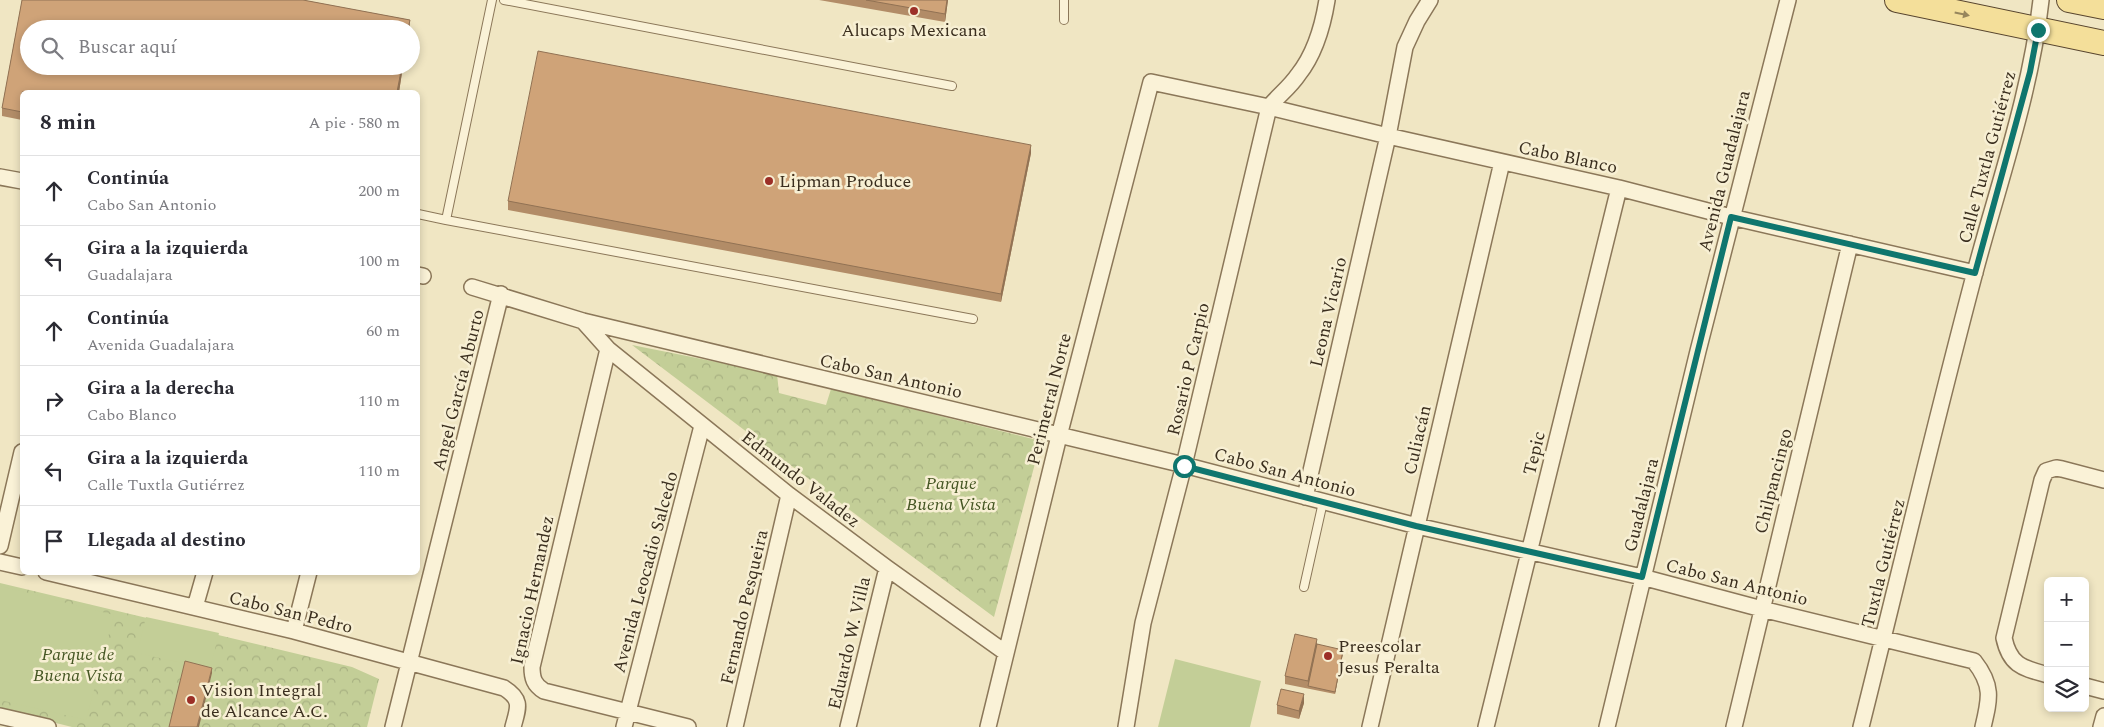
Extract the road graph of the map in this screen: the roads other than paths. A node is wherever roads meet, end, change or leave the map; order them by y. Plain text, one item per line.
1 (492, 0) edge
2 (504, 0) edge
3 (1064, 0) edge
4 (1327, 0) edge
5 (1430, 0) edge
6 (1788, 0) edge
7 (1898, 0) edge
8 (2041, 0) edge
9 (2069, 0) edge
10 (2104, 7) edge
11 (1064, 20) dead end
12 (2038, 30) junction
13 (2104, 43) edge
14 (1153, 82) joint
15 (952, 86) dead end
16 (1269, 107) junction
17 (1388, 136) junction
18 (1502, 162) junction
19 (0, 177) edge
20 (20, 181) edge
21 (1619, 188) junction
22 (420, 214) edge
23 (1731, 217) junction
24 (446, 220) junction
25 (1850, 244) junction
26 (1975, 273) junction
27 (472, 287) dead end
28 (501, 294) junction
29 (973, 319) dead end
30 (583, 321) junction
31 (608, 349) junction
32 (1698, 351) joint
33 (1941, 409) joint
34 (702, 426) junction
35 (1059, 436) junction
36 (20, 461) edge
37 (1184, 466) junction
38 (2104, 480) edge
39 (789, 495) junction
40 (1305, 497) junction
41 (1323, 502) junction
42 (1416, 526) junction
43 (0, 546) edge
44 (1529, 553) junction
45 (0, 562) edge
46 (20, 567) edge
47 (886, 568) junction
48 (71, 575) edge
49 (204, 575) edge
50 (308, 575) edge
51 (1642, 577) junction
52 (96, 578) edge
53 (1304, 588) dead end
54 (195, 607) junction
55 (1762, 609) junction
56 (294, 631) junction
57 (1883, 638) junction
58 (1006, 653) junction
59 (409, 662) junction
60 (2044, 674) edge
61 (2089, 687) edge
62 (2104, 691) edge
63 (0, 716) edge
64 (2104, 716) edge
65 (625, 720) edge
66 (48, 727) edge
67 (393, 727) edge
68 (513, 727) edge
69 (688, 727) edge
70 (735, 727) edge
71 (848, 727) edge
72 (988, 727) edge
73 (1126, 727) edge
74 (1370, 727) edge
75 (1486, 727) edge
76 (1607, 727) edge
77 (1734, 727) edge
78 (1861, 727) edge
79 (1983, 727) edge
80 (2101, 727) edge

1 - 24 lane
2 - 15 lane
3 - 11 lane
4 - 16 street
5 - 17 street, Leona Vicario
6 - 23 street, Avenida Guadalajara
7 -> 12 main road
8 - 12 street, Calle Tuxtla Gutiérrez
9 - 10 main road
12 - 13 main road
12 - 26 street, Calle Tuxtla Gutiérrez
14 - 16 street, Cabo Blanco
14 - 35 street, Perimetral Norte
16 - 17 street, Cabo Blanco
16 - 37 street, Rosario P Carpio
17 - 18 street, Cabo Blanco
17 - 40 street, Leona Vicario
18 - 21 street, Cabo Blanco
18 - 42 street, Culiacán
19 - 20 street
21 - 23 street, Cabo Blanco
21 - 44 street, Tepic
22 - 24 lane
23 - 25 street, Cabo Blanco
23 - 32 street, Avenida Guadalajara
24 - 29 lane
25 - 26 street, Cabo Blanco
25 - 55 street, Chilpancingo
26 - 33 street, Calle Tuxtla Gutiérrez
27 - 28 street, Cabo San Antonio
28 - 30 street, Cabo San Antonio
28 - 59 street, Angel García Aburto
30 - 31 street, Edmundo Valadez
30 - 35 street, Cabo San Antonio
31 - 34 street, Edmundo Valadez
31 - 65 street, Ignacio Hernandez
32 - 51 street, Guadalajara
33 - 57 street, Tuxtla Gutiérrez
34 - 39 street, Edmundo Valadez
34 - 65 street, Avenida Leocadio Salcedo
35 - 37 street, Cabo San Antonio
35 - 58 street, Perimetral Norte
36 - 43 street
37 - 40 street, Cabo San Antonio
37 - 73 street, Rosario P Carpio
38 - 60 street
39 - 47 street, Edmundo Valadez
39 - 70 street, Fernando Pesqueira
40 - 41 street, Cabo San Antonio
41 - 42 street, Cabo San Antonio
41 - 53 lane
42 - 44 street, Cabo San Antonio
42 - 74 street, Culiacán
44 - 51 street, Cabo San Antonio
44 - 75 street, Tepic
45 - 46 street
47 - 58 street, Edmundo Valadez
47 - 71 street, Eduardo W. Villa
48 - 52 street, Cabo San Pedro
49 - 54 street
50 - 56 street
51 - 55 street, Cabo San Antonio
51 - 76 street, Guadalajara
52 - 54 street, Cabo San Pedro
54 - 56 street, Cabo San Pedro
55 - 57 street, Cabo San Antonio
55 - 77 street, Chilpancingo
56 - 59 street, Cabo San Pedro
57 - 78 street, Tuxtla Gutiérrez
57 - 79 street, Cabo San Antonio
58 - 72 street, Perimetral Norte
59 - 67 street, Angel García Aburto
59 - 68 street, Cabo San Pedro
61 - 62 street
63 - 66 street
64 - 80 street
65 - 69 street, Ignacio Hernandez

